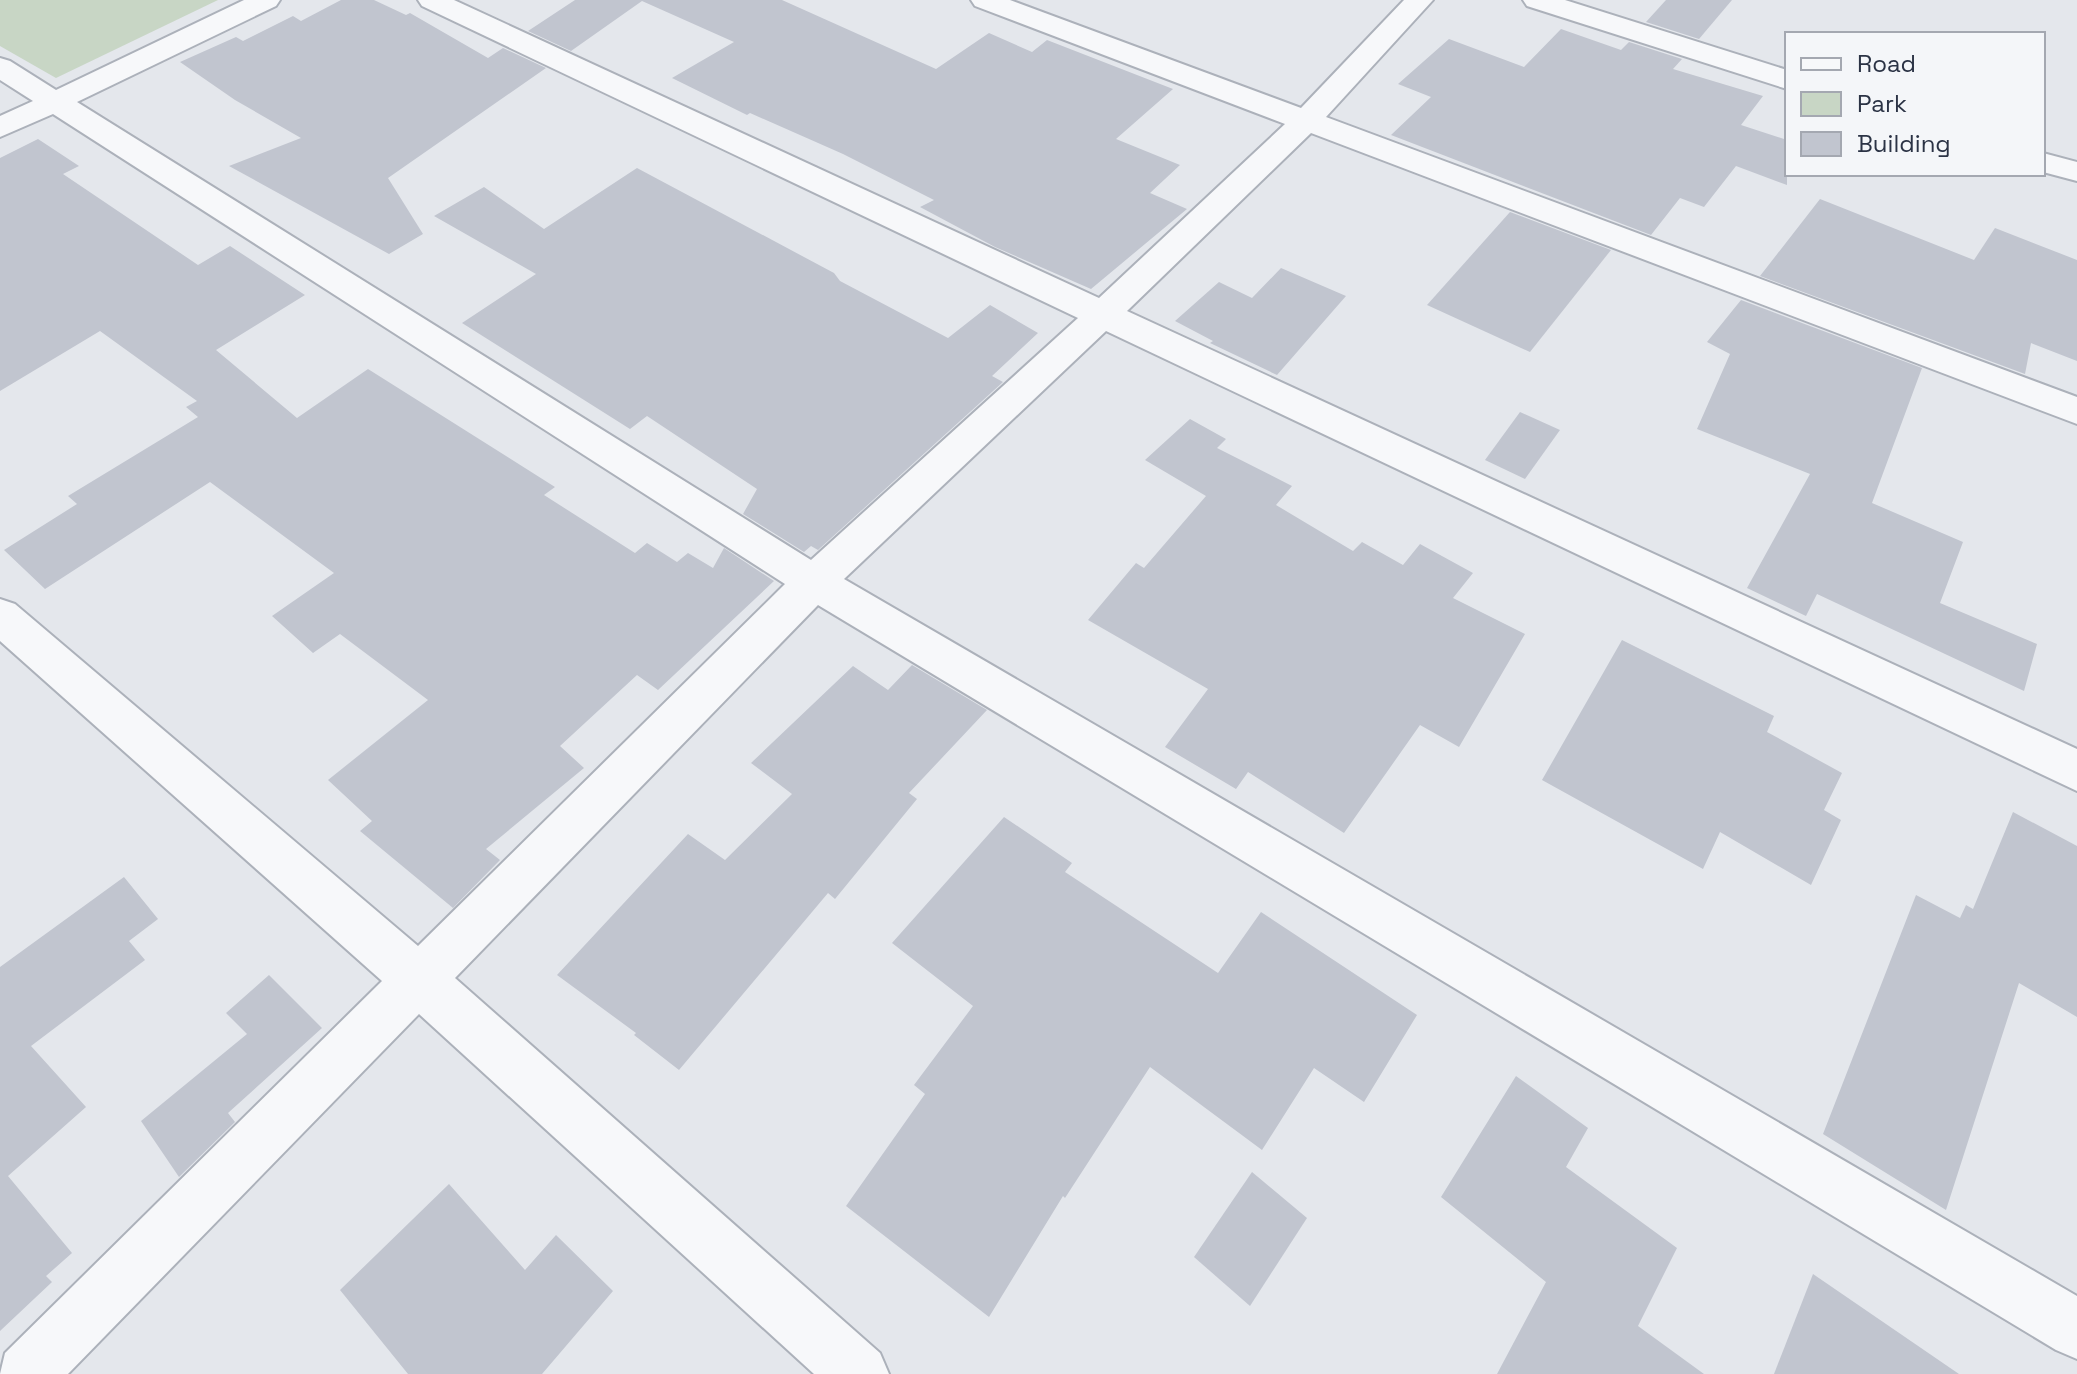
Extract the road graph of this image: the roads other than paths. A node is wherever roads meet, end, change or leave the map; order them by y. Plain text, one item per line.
1 (266, 0) edge
2 (432, 0) edge
3 (985, 0) edge
4 (1419, 0) edge
5 (1537, 0) edge
6 (0, 67) edge
7 (1785, 79) edge
8 (58, 102) junction
9 (1305, 122) junction
10 (0, 128) edge
11 (2045, 163) edge
12 (2077, 172) edge
13 (1103, 314) junction
14 (2077, 411) edge
15 (814, 582) junction
16 (0, 616) edge
17 (2077, 771) edge
18 (417, 978) junction
19 (2077, 1329) edge
20 (26, 1374) edge
21 (859, 1374) edge

1 - 8 street
2 - 13 street
3 - 9 street
4 - 9 street
5 - 7 street
6 - 8 street
8 - 10 street
8 - 15 street
9 - 13 street
9 - 14 street
11 - 12 street
13 - 15 street
13 - 17 street
15 - 18 street
15 - 19 street
16 - 18 street
18 - 20 street
18 - 21 street

